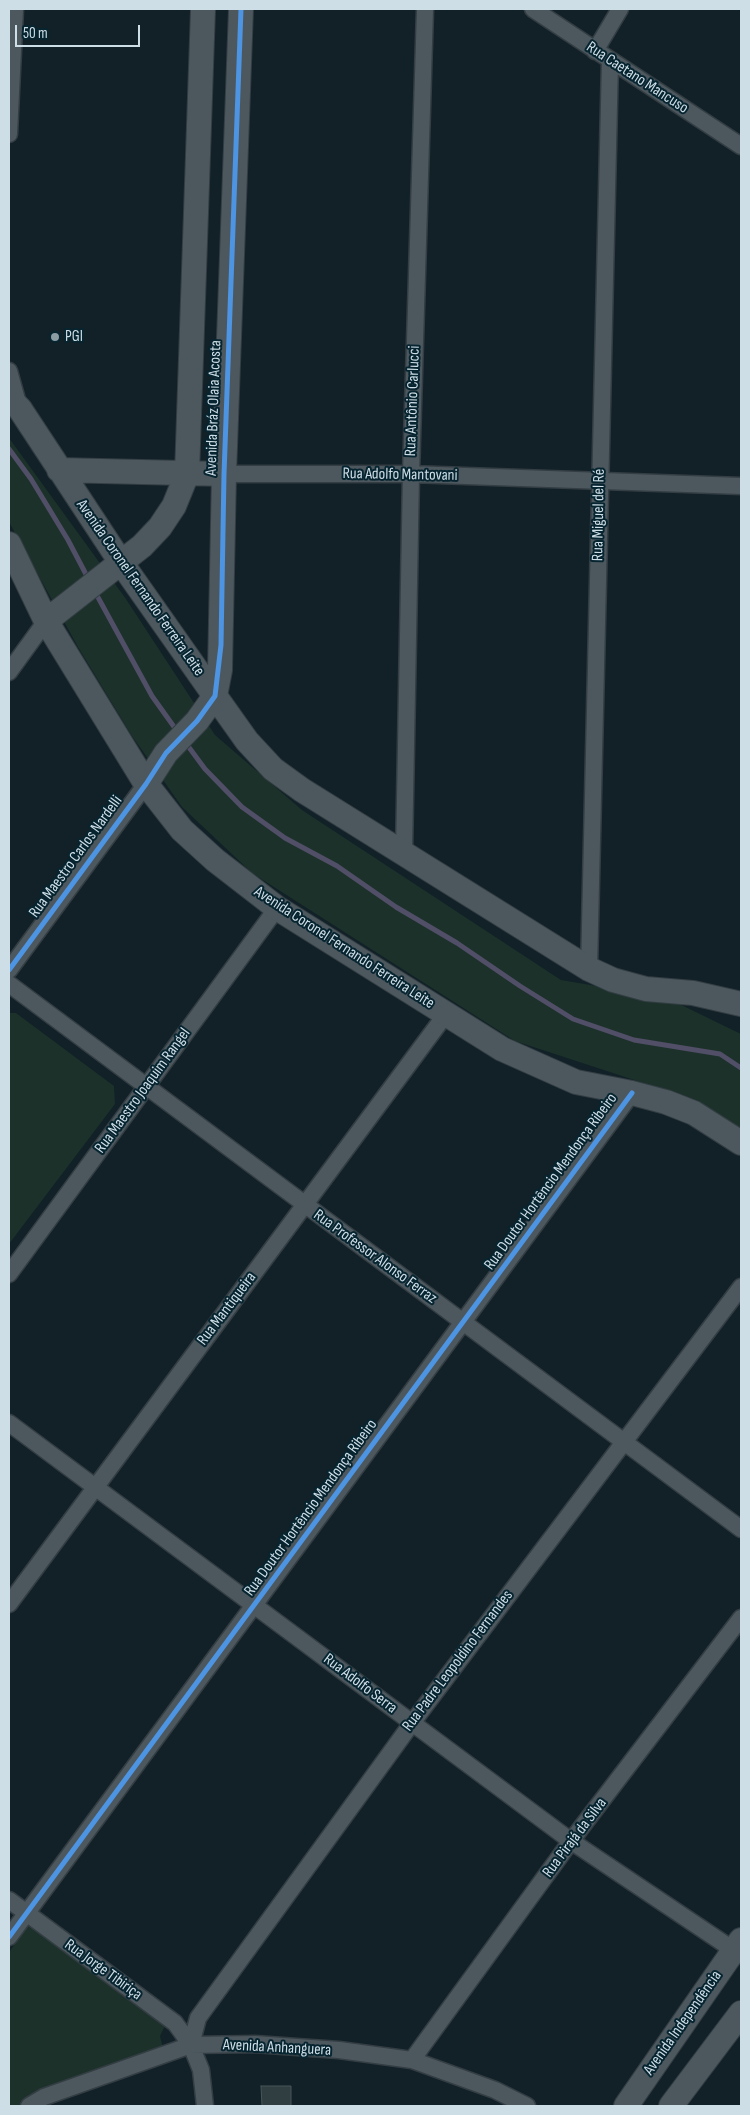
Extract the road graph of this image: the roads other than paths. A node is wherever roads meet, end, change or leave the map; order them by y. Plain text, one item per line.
1 (15, 9) edge
2 (203, 9) edge
3 (241, 9) edge
4 (425, 9) edge
5 (533, 9) edge
6 (620, 9) edge
7 (595, 51) junction
8 (610, 61) junction
9 (9, 134) edge
10 (741, 146) edge
11 (198, 197) junction
12 (234, 211) junction
13 (9, 371) edge
14 (14, 403) edge
15 (59, 470) junction
16 (187, 474) junction
17 (224, 474) junction
18 (411, 474) junction
19 (599, 481) junction
20 (741, 486) edge
21 (9, 544) edge
22 (120, 561) junction
23 (46, 621) junction
24 (9, 672) edge
25 (215, 696) junction
26 (146, 784) junction
27 (404, 853) junction
28 (277, 908) junction
29 (589, 969) junction
30 (9, 970) edge
31 (9, 984) edge
32 (741, 1004) edge
33 (446, 1014) junction
34 (146, 1086) junction
35 (632, 1093) junction
36 (741, 1143) edge
37 (304, 1205) junction
38 (9, 1274) edge
39 (741, 1287) edge
40 (464, 1322) junction
41 (9, 1423) edge
42 (624, 1442) junction
43 (96, 1487) junction
44 (741, 1529) edge
45 (9, 1604) edge
46 (255, 1605) junction
47 (741, 1618) edge
48 (412, 1723) junction
49 (572, 1841) junction
50 (9, 1900) edge
51 (27, 1914) junction
52 (9, 1937) edge
53 (739, 1949) edge
54 (741, 2013) edge
55 (191, 2045) junction
56 (412, 2060) junction
57 (29, 2106) edge
58 (205, 2106) edge
59 (526, 2106) edge
60 (626, 2106) edge
61 (671, 2106) edge

1 - 9 street
2 - 11 street, Avenida Bráz Olaia Acosta
3 - 12 street, Avenida Bráz Olaia Acosta
4 - 18 street, Rua Antônio Carlucci
5 - 7 street, Rua Caetano Mancuso
6 - 7 street
7 - 8 street, Rua Caetano Mancuso
8 - 10 street, Rua Caetano Mancuso
8 - 19 street, Rua Miguel del Ré
11 - 12 street
11 - 16 street, Avenida Bráz Olaia Acosta
12 - 17 street, Avenida Bráz Olaia Acosta
13 - 14 street
14 - 15 street, Avenida Coronel Fernando Ferreira Leite
15 - 16 street, Rua Adolfo Mantovani
15 - 22 street, Avenida Coronel Fernando Ferreira Leite
16 - 17 street, Rua Adolfo Mantovani
16 - 22 street, Avenida Bráz Olaia Acosta
17 - 18 street, Rua Adolfo Mantovani
17 - 25 street, Avenida Bráz Olaia Acosta
18 - 19 street, Rua Adolfo Mantovani
18 - 27 street, Rua Antônio Carlucci
19 - 20 street, Rua Adolfo Mantovani
19 - 29 street, Rua Miguel del Ré
21 - 23 street, Avenida Coronel Fernando Ferreira Leite
22 - 23 street, Avenida Bráz Olaia Acosta
22 - 25 street, Avenida Coronel Fernando Ferreira Leite
23 - 24 street
23 - 26 street, Avenida Coronel Fernando Ferreira Leite
25 - 26 street, Avenida Bráz Olaia Acosta
25 - 27 street, Avenida Coronel Fernando Ferreira Leite
26 - 28 street, Avenida Coronel Fernando Ferreira Leite
26 - 30 street, Rua Maestro Carlos Nardelli
27 - 29 street, Avenida Coronel Fernando Ferreira Leite
28 - 33 street, Avenida Coronel Fernando Ferreira Leite
28 - 34 street, Rua Maestro Joaquim Rangel
29 - 32 street, Avenida Coronel Fernando Ferreira Leite
31 - 34 street, Rua Professor Alonso Ferraz
33 - 35 street, Avenida Coronel Fernando Ferreira Leite
33 - 37 street, Rua Mantiqueira
34 - 37 street, Rua Professor Alonso Ferraz
34 - 38 street, Rua Maestro Joaquim Rangel
35 - 36 street, Avenida Coronel Fernando Ferreira Leite
35 - 40 street, Rua Doutor Hortêncio Mendonça Ribeiro
37 - 40 street, Rua Professor Alonso Ferraz
37 - 43 street, Rua Mantiqueira
39 - 42 street, Rua Padre Leopoldino Fernandes
40 - 42 street, Rua Professor Alonso Ferraz
40 - 46 street, Rua Doutor Hortêncio Mendonça Ribeiro
41 - 43 street, Rua Adolfo Serra
42 - 44 street, Rua Professor Alonso Ferraz
42 - 48 street, Rua Padre Leopoldino Fernandes
43 - 45 street, Rua Mantiqueira
43 - 46 street, Rua Adolfo Serra
46 - 48 street, Rua Adolfo Serra
46 - 51 street, Rua Doutor Hortêncio Mendonça Ribeiro
47 - 49 street, Rua Pirajá da Silva
48 - 49 street, Rua Adolfo Serra
48 - 55 street, Rua Padre Leopoldino Fernandes
49 - 53 street, Rua Adolfo Serra
49 - 56 street, Rua Pirajá da Silva
50 - 51 street, Rua Jorge Tibiriça
51 - 52 street, Rua Doutor Hortêncio Mendonça Ribeiro
51 - 55 street, Rua Jorge Tibiriça
53 - 60 street, Avenida Independência
54 - 61 street
55 - 56 street, Avenida Anhanguera
55 - 57 street, Avenida Anhanguera
55 - 58 street, Rua Jorge Tibiriça
56 - 59 street, Avenida Anhanguera

